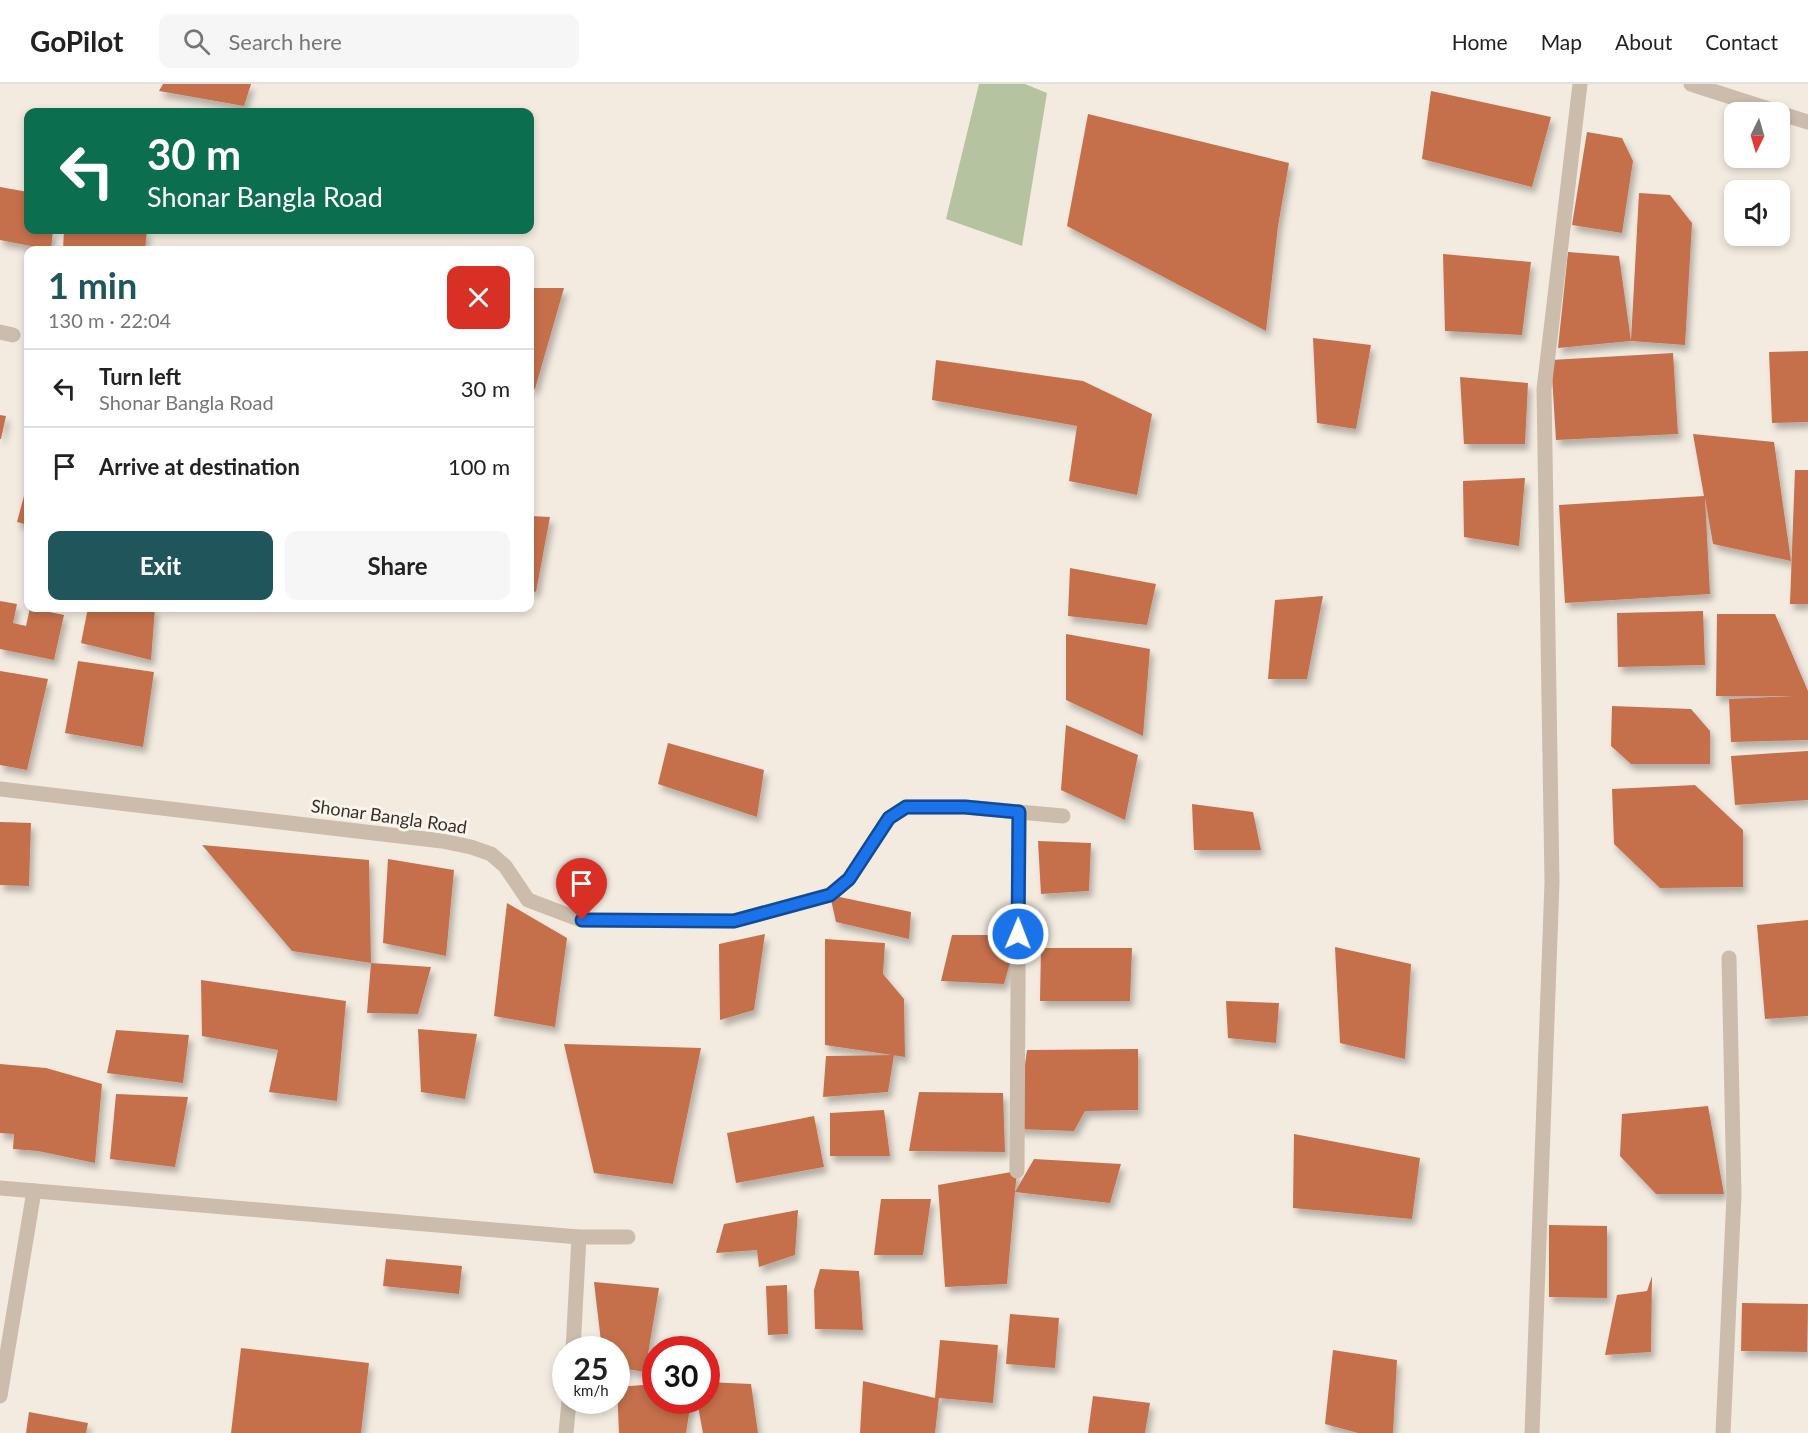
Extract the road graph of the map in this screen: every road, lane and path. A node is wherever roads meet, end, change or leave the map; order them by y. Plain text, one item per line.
1 (1580, 84) edge
2 (1691, 84) edge
3 (1746, 102) edge
4 (1790, 116) edge
5 (1808, 122) edge
6 (0, 789) edge
7 (1019, 812) junction
8 (1063, 816) dead end
9 (1729, 958) dead end
10 (1017, 1171) dead end
11 (0, 1188) edge
12 (34, 1191) junction
13 (579, 1237) junction
14 (628, 1237) dead end
15 (574, 1336) edge
16 (0, 1396) edge
17 (568, 1414) edge
18 (566, 1433) edge
19 (1532, 1433) edge
20 (1723, 1433) edge

1 - 19 street
2 - 3 street
4 - 5 street
6 - 7 street, Shonar Bangla Road
7 - 8 street, Shonar Bangla Road
7 - 10 street
9 - 20 street
11 - 12 street
12 - 13 street
12 - 16 street
13 - 14 street
13 - 15 street
17 - 18 street

